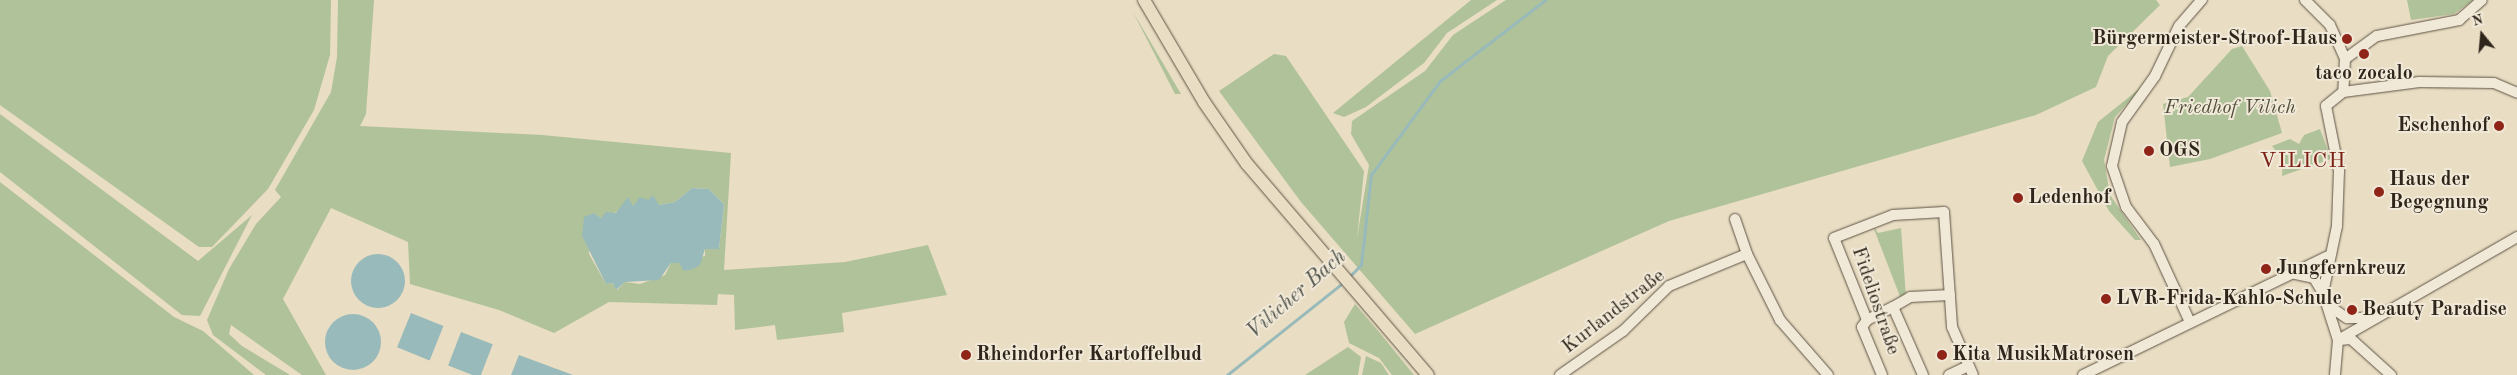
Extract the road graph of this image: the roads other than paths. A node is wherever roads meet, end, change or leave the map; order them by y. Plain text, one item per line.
1 (1144, 0) edge
2 (2202, 0) edge
3 (2305, 0) edge
4 (2482, 0) edge
5 (2345, 59) junction
6 (2343, 92) junction
7 (2517, 93) edge
8 (1735, 219) dead end
9 (2517, 237) edge
10 (1746, 254) junction
11 (2328, 256) junction
12 (2285, 273) junction
13 (2323, 292) junction
14 (1950, 295) junction
15 (2326, 303) junction
16 (1893, 307) junction
17 (2373, 318) junction
18 (1867, 320) junction
19 (2190, 320) junction
20 (2338, 340) junction
21 (1577, 371) edge
22 (1971, 371) edge
23 (1428, 375) edge
24 (1560, 375) edge
25 (1828, 375) edge
26 (1882, 375) edge
27 (1923, 375) edge
28 (1949, 375) edge
29 (2083, 375) edge
30 (2335, 375) edge
31 (2392, 375) edge

1 - 23 main road
2 - 19 street
3 - 5 street
4 - 5 street
5 - 6 street
6 - 7 street
6 - 11 street
8 - 10 street
9 - 17 street
10 - 21 street, Kurlandstraße
10 - 25 street
11 - 12 street
11 - 13 street
12 - 13 street
12 - 19 street
13 - 15 street
14 - 16 street
14 - 18 street, Fideliostraße
14 - 22 street
15 - 17 street
15 - 20 street
16 - 18 street
16 - 27 street
17 - 20 street
18 - 26 street, Fideliostraße
19 - 29 street
20 - 30 street
20 - 31 street
21 - 24 street, Kurlandstraße
22 - 28 street

